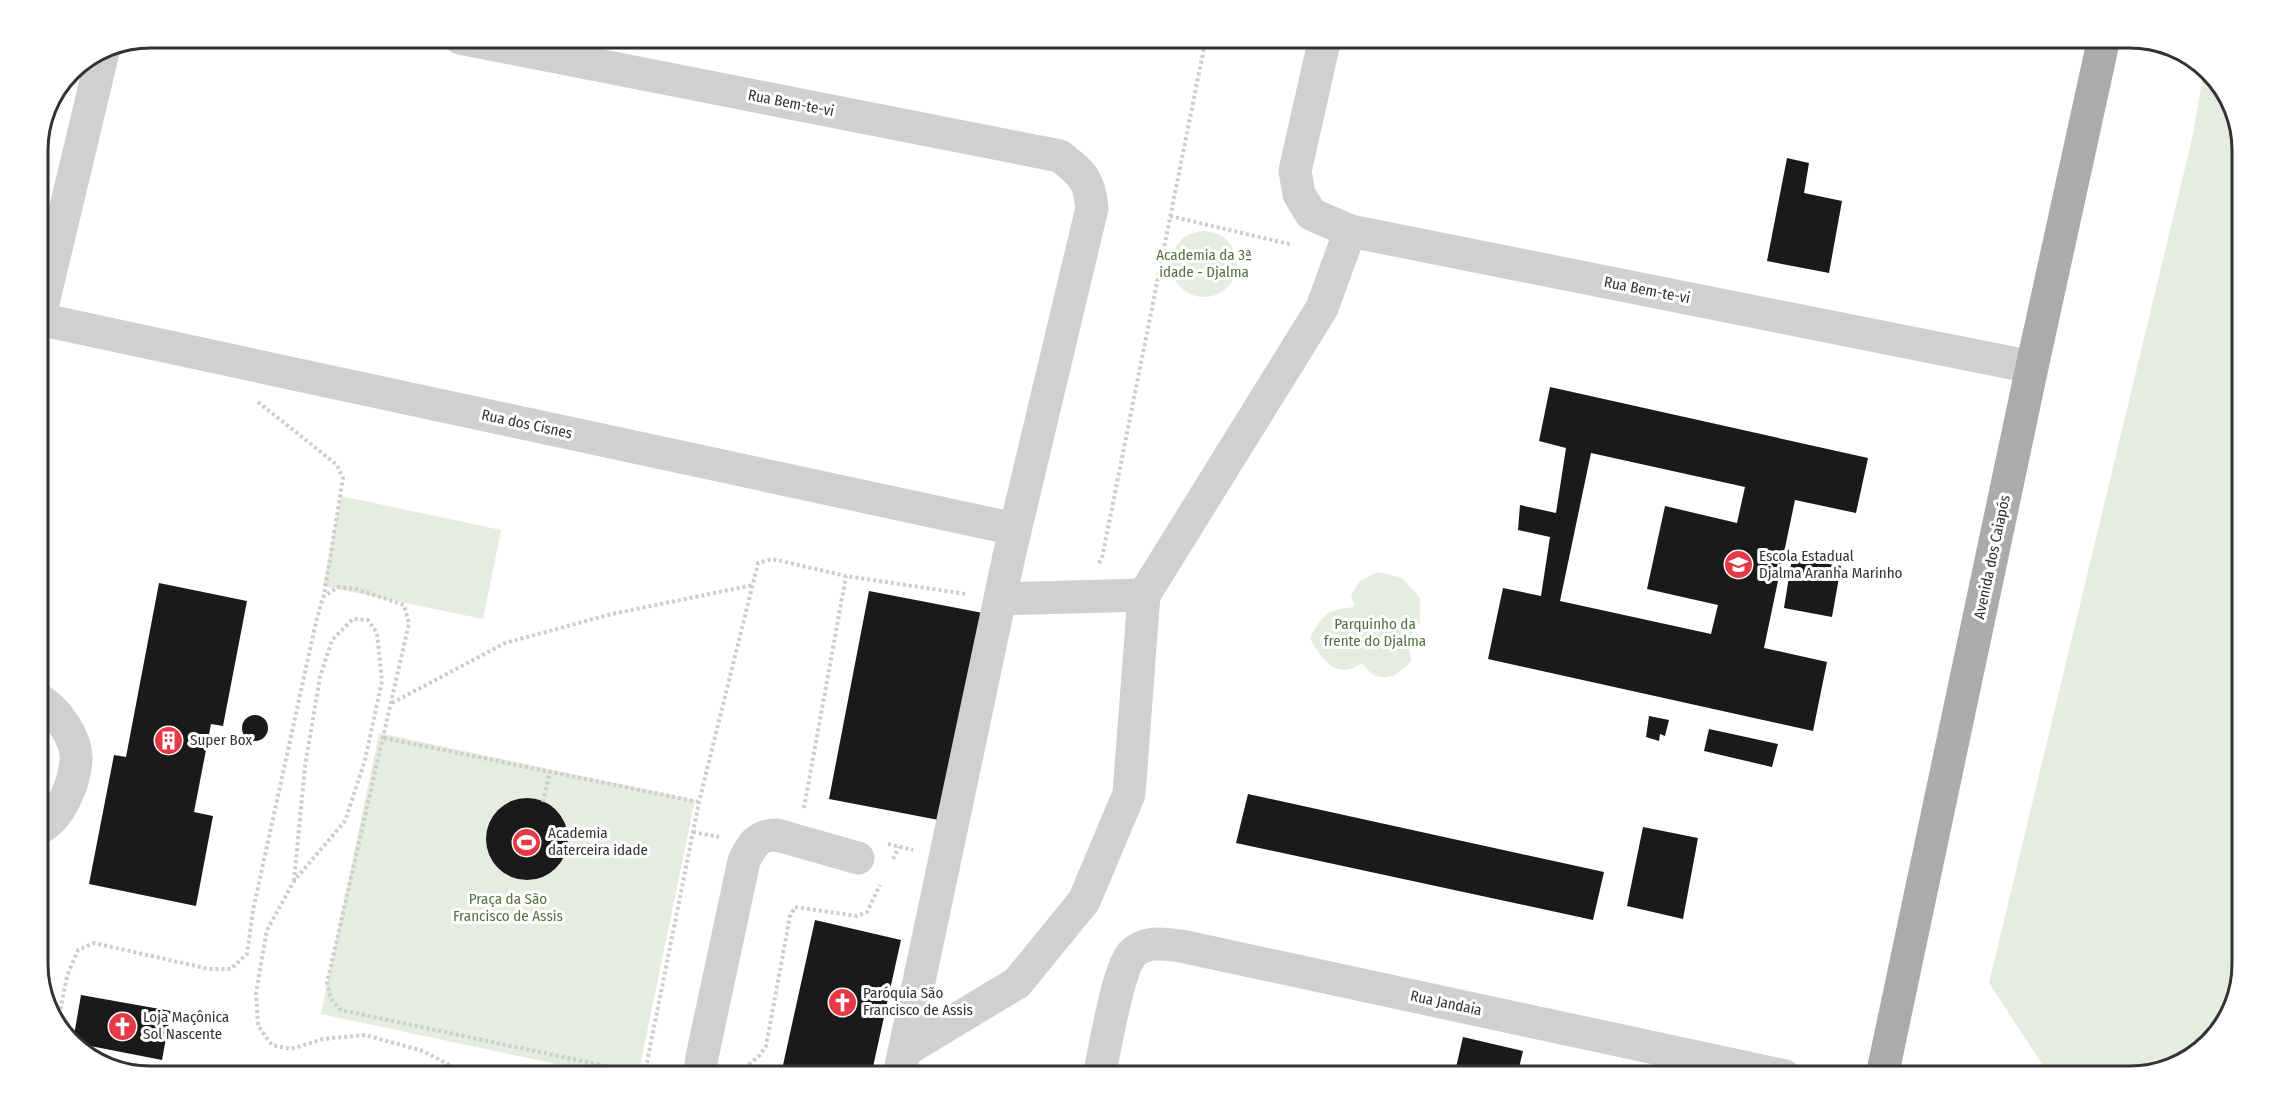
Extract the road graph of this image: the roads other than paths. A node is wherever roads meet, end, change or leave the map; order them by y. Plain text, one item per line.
1 (511, 48) edge
2 (1323, 48) edge
3 (2102, 48) edge
4 (101, 61) edge
5 (1345, 243) junction
6 (48, 280) edge
7 (48, 324) edge
8 (2032, 367) junction
9 (1016, 529) junction
10 (1144, 595) junction
11 (1000, 599) junction
12 (48, 708) edge
13 (48, 822) edge
14 (858, 858) road end
15 (901, 1064) edge
16 (697, 1066) edge
17 (1101, 1066) edge
18 (1734, 1066) edge
19 (1884, 1066) edge

1 - 9 street, Rua Bem-te-vi
2 - 5 street, Rua Bem-te-vi
3 - 8 main road, Avenida dos Caiapós
4 - 6 street
5 - 8 street, Rua Bem-te-vi
5 - 10 street
7 - 9 street, Rua dos Cisnes
8 - 19 main road, Avenida dos Caiapós
9 - 11 street
10 - 11 street
10 - 15 street
11 - 15 street
12 - 13 street
14 - 16 street
17 - 18 street, Rua Jandaia

